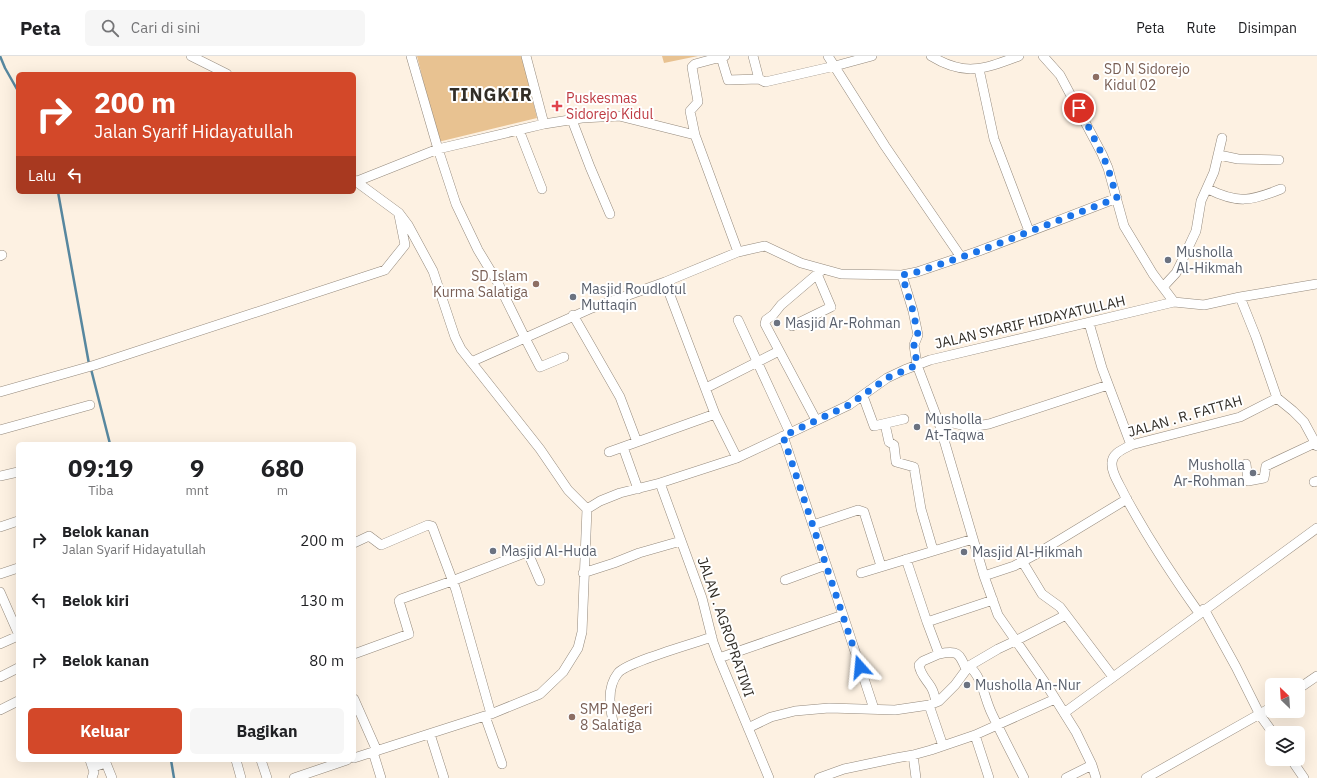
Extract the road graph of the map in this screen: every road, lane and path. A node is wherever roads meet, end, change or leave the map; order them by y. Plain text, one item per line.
1 (191, 56) edge
2 (411, 56) edge
3 (526, 56) edge
4 (753, 56) edge
5 (828, 56) edge
6 (872, 56) edge
7 (931, 56) edge
8 (1019, 56) edge
9 (1043, 56) edge
10 (723, 57) edge
11 (835, 66) junction
12 (979, 69) junction
13 (223, 72) edge
14 (759, 79) junction
15 (572, 120) junction
16 (544, 124) junction
17 (519, 130) junction
18 (695, 134) junction
19 (1222, 138) dead end
20 (438, 149) junction
21 (1219, 154) junction
22 (1279, 160) dead end
23 (356, 181) edge
24 (356, 182) edge
25 (1208, 188) junction
26 (542, 189) dead end
27 (1281, 189) dead end
28 (1117, 198) junction
29 (398, 213) junction
30 (610, 214) dead end
31 (1029, 231) junction
32 (738, 252) junction
33 (961, 257) junction
34 (819, 272) junction
35 (902, 275) junction
36 (666, 282) junction
37 (1317, 284) edge
38 (1163, 287) junction
39 (1240, 297) junction
40 (1174, 302) junction
41 (573, 316) junction
42 (738, 320) dead end
43 (1089, 323) junction
44 (792, 326) dead end
45 (525, 338) junction
46 (779, 351) junction
47 (564, 357) dead end
48 (471, 362) junction
49 (756, 362) junction
50 (917, 365) junction
51 (1108, 385) junction
52 (706, 388) junction
53 (0, 392) edge
54 (863, 396) junction
55 (1277, 398) junction
56 (90, 405) dead end
57 (715, 414) junction
58 (904, 419) dead end
59 (816, 420) junction
60 (939, 423) junction
61 (885, 424) junction
62 (0, 430) edge
63 (786, 434) junction
64 (637, 442) junction
65 (1316, 444) edge
66 (1131, 445) junction
67 (623, 447) junction
68 (608, 452) dead end
69 (737, 458) junction
70 (1246, 464) dead end
71 (16, 472) edge
72 (0, 476) edge
73 (660, 483) junction
74 (638, 489) junction
75 (1127, 499) junction
76 (586, 509) junction
77 (16, 523) edge
78 (813, 524) junction
79 (0, 527) edge
80 (1317, 528) edge
81 (973, 539) junction
82 (681, 541) junction
83 (356, 542) edge
84 (933, 550) junction
85 (906, 559) junction
86 (1022, 562) junction
87 (826, 565) junction
88 (881, 566) junction
89 (16, 569) edge
90 (584, 573) junction
91 (861, 573) dead end
92 (0, 574) edge
93 (984, 576) junction
94 (785, 580) dead end
95 (540, 581) dead end
96 (452, 582) junction
97 (0, 592) edge
98 (993, 600) junction
99 (9, 611) edge
100 (1201, 611) junction
101 (1066, 614) junction
102 (843, 615) junction
103 (927, 622) junction
104 (16, 628) edge
105 (16, 637) edge
106 (712, 637) junction
107 (1015, 641) junction
108 (0, 644) edge
109 (356, 653) edge
110 (939, 654) junction
111 (719, 658) junction
112 (968, 668) junction
113 (16, 669) edge
114 (1317, 676) edge
115 (0, 677) edge
116 (1113, 677) junction
117 (1305, 684) edge
118 (1056, 699) junction
119 (16, 702) edge
120 (356, 704) edge
121 (933, 704) junction
122 (874, 709) junction
123 (0, 710) edge
124 (1265, 711) edge
125 (1064, 713) junction
126 (1260, 714) junction
127 (488, 715) junction
128 (998, 725) junction
129 (614, 726) dead end
130 (1268, 726) edge
131 (748, 728) junction
132 (430, 734) junction
133 (975, 735) junction
134 (943, 746) junction
135 (375, 752) junction
136 (913, 756) junction
137 (356, 757) edge
138 (237, 762) edge
139 (262, 762) edge
140 (341, 762) edge
141 (92, 764) edge
142 (502, 764) dead end
143 (1092, 765) junction
144 (1296, 766) edge
145 (92, 778) edge
146 (112, 778) edge
147 (241, 778) edge
148 (267, 778) edge
149 (294, 778) edge
150 (381, 778) edge
151 (444, 778) edge
152 (769, 778) edge
153 (819, 778) edge
154 (916, 778) edge
155 (989, 778) edge
156 (1024, 778) edge
157 (1066, 778) edge
158 (1096, 778) edge
159 (1146, 778) edge
160 (1304, 778) edge

1 - 13 street
2 - 20 street
3 - 16 street
4 - 14 street
5 - 11 street
6 - 11 street
7 - 12 street
8 - 12 street
9 - 28 street
10 - 14 street
10 - 18 street
11 - 14 street
11 - 33 street
12 - 31 street
15 - 16 street
15 - 18 street
15 - 30 street
16 - 17 street
17 - 20 street
17 - 26 street
18 - 32 street
19 - 21 street
20 - 23 street
20 - 45 street
21 - 22 street
21 - 25 street
24 - 29 street
25 - 27 street
25 - 38 street
28 - 31 street
28 - 38 street
29 - 48 street
29 - 53 street
31 - 33 street
32 - 34 street
32 - 36 street
33 - 35 street
34 - 35 street
34 - 44 street
34 - 46 street
35 - 50 street
36 - 41 street
36 - 52 street
37 - 39 street, JALAN SYARIF HIDAYATULLAH
38 - 40 street
39 - 40 street, JALAN SYARIF HIDAYATULLAH
39 - 55 street
40 - 43 street, JALAN SYARIF HIDAYATULLAH
41 - 45 street
41 - 64 street
42 - 49 street
43 - 50 street, JALAN SYARIF HIDAYATULLAH
43 - 51 street
45 - 47 street
45 - 48 street
46 - 49 street
46 - 59 street
48 - 76 street
49 - 52 street
49 - 63 street
50 - 54 street, JALAN SYARIF HIDAYATULLAH
50 - 60 street
51 - 60 street
51 - 66 street
52 - 57 street
54 - 59 street, JALAN SYARIF HIDAYATULLAH
54 - 61 street
55 - 65 street
55 - 66 street, JALAN . R. FATTAH
56 - 62 street
57 - 64 street
57 - 69 street
58 - 61 street
59 - 63 street, JALAN SYARIF HIDAYATULLAH
60 - 81 street
61 - 84 street
63 - 69 street, JALAN SYARIF HIDAYATULLAH
63 - 78 street
64 - 67 street
65 - 70 street
66 - 75 street, JALAN . R. FATTAH
67 - 68 street
67 - 74 street
69 - 73 street, JALAN SYARIF HIDAYATULLAH
71 - 72 street
73 - 74 street, JALAN SYARIF HIDAYATULLAH
73 - 82 street, JALAN . AGROPRATIWI
74 - 76 street, JALAN SYARIF HIDAYATULLAH
75 - 86 street
75 - 100 street, JALAN . R. FATTAH
76 - 90 street
77 - 79 street
78 - 87 street
78 - 88 street
80 - 100 street
81 - 84 street
81 - 93 street
82 - 90 street
82 - 106 street, JALAN . AGROPRATIWI
83 - 96 street
84 - 85 street
85 - 88 street
85 - 103 street
86 - 93 street
86 - 101 street
87 - 94 street
87 - 102 street
88 - 91 street
89 - 92 street
90 - 127 street
93 - 98 street
95 - 96 street
96 - 109 street
96 - 127 street
97 - 99 street
98 - 103 street
98 - 107 street
99 - 104 street
100 - 116 street
100 - 126 street, JALAN . R. FATTAH
101 - 107 street
101 - 116 street
102 - 111 street
102 - 122 street
103 - 110 street
105 - 108 street
106 - 111 street, JALAN . AGROPRATIWI
106 - 129 street
107 - 112 street
107 - 118 street
110 - 112 street
110 - 121 street
111 - 131 street, JALAN . AGROPRATIWI
112 - 121 street
112 - 128 street
113 - 115 street
114 - 117 street
116 - 125 street
118 - 125 street
118 - 128 street
119 - 123 street
120 - 135 street
121 - 122 street
121 - 134 street
122 - 131 street
124 - 126 street
125 - 143 street
126 - 130 street, JALAN . R. FATTAH
126 - 159 street
127 - 132 street
127 - 142 street
128 - 133 street
128 - 156 street
131 - 152 street, JALAN . AGROPRATIWI
132 - 135 street
132 - 151 street
133 - 134 street
133 - 155 street
134 - 136 street
135 - 137 street
135 - 150 street
136 - 153 street
136 - 154 street
138 - 147 street
139 - 148 street
140 - 149 street
141 - 145 street
141 - 146 street
143 - 157 street
143 - 158 street
144 - 160 street

